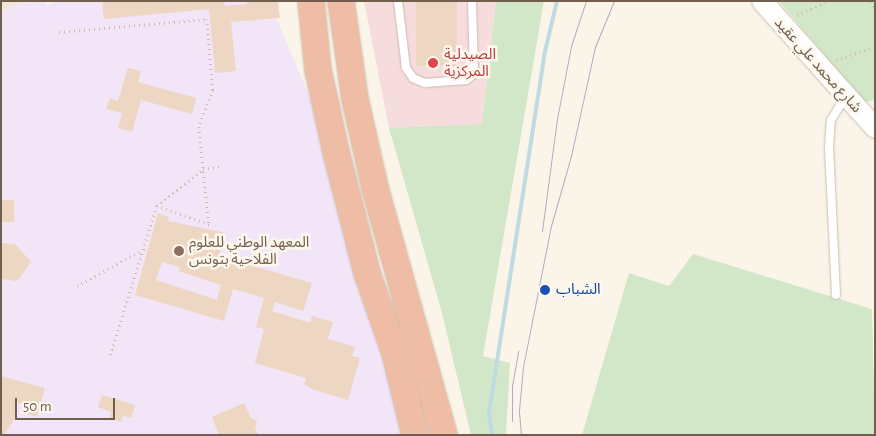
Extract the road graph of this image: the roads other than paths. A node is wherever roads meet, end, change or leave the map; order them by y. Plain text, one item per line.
1 (311, 1) edge
2 (325, 1) edge
3 (341, 1) edge
4 (355, 1) edge
5 (398, 1) edge
6 (472, 1) edge
7 (762, 1) edge
8 (846, 96) junction
9 (875, 128) edge
10 (398, 295) junction
11 (836, 295) dead end
12 (415, 435) edge
13 (425, 435) edge
14 (444, 435) edge
15 (451, 435) edge

1 - 12 highway
2 - 10 highway
3 - 10 highway
4 - 15 highway
5 - 6 lane
7 - 8 street, شارع محمد علي عقيد
8 - 9 street, شارع محمد علي عقيد
8 - 11 lane
10 - 13 highway
10 - 14 highway

